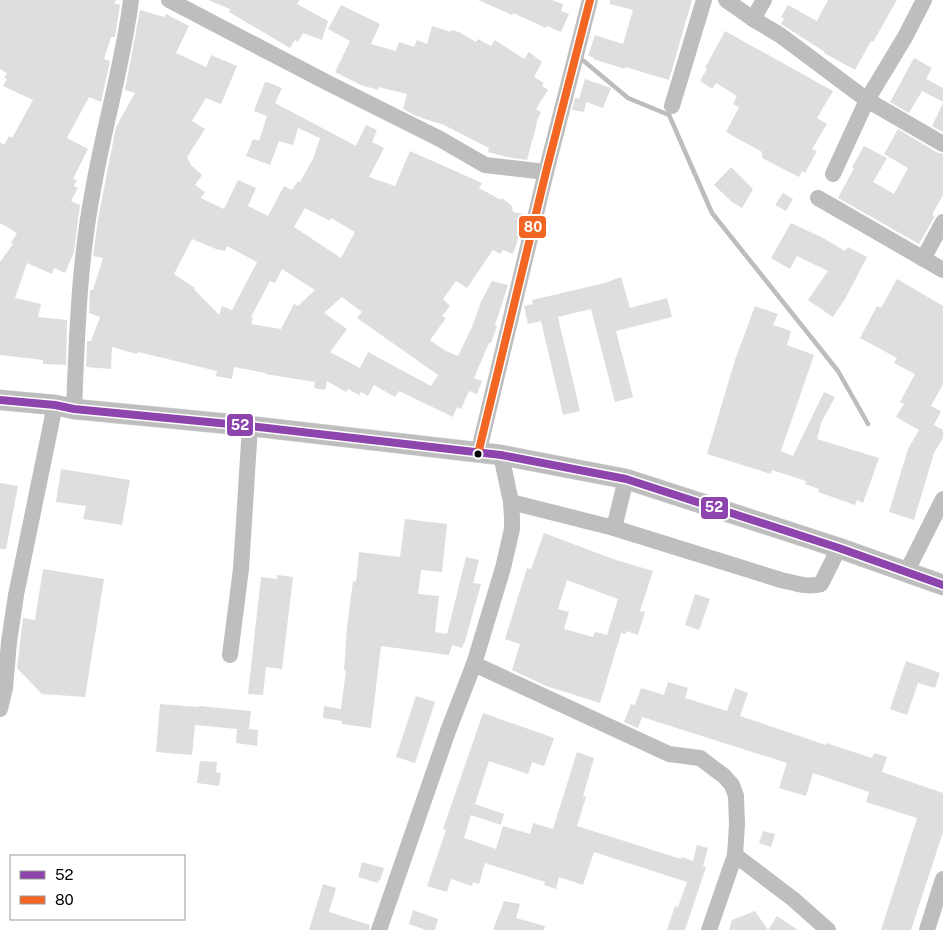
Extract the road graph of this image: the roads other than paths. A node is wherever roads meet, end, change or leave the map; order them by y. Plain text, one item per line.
1 (131, 0) edge
2 (169, 0) edge
3 (590, 0) edge
4 (704, 0) edge
5 (726, 0) edge
6 (764, 0) edge
7 (924, 0) edge
8 (753, 19) junction
9 (867, 100) junction
10 (672, 106) dead end
11 (943, 144) edge
12 (546, 172) junction
13 (833, 174) dead end
14 (818, 198) dead end
15 (943, 222) edge
16 (923, 259) junction
17 (943, 270) edge
18 (0, 400) edge
19 (64, 407) junction
20 (250, 426) junction
21 (478, 454) junction
22 (501, 455) junction
23 (626, 479) junction
24 (943, 499) edge
25 (511, 502) junction
26 (614, 528) junction
27 (838, 548) junction
28 (906, 573) junction
29 (943, 585) edge
30 (230, 655) dead end
31 (474, 664) junction
32 (0, 709) edge
33 (735, 855) junction
34 (943, 879) edge
35 (379, 930) edge
36 (709, 930) edge
37 (828, 930) edge
38 (927, 930) edge

1 - 19 street
2 - 12 street
3 - 12 street
4 - 10 street
5 - 8 street
6 - 8 street
7 - 9 street
8 - 9 street
9 - 11 street
9 - 13 street
12 - 21 street
14 - 16 street
15 - 16 street
16 - 17 street
18 - 19 main road
19 - 20 main road
19 - 32 street
20 - 21 main road
20 - 30 street
21 - 22 main road
22 - 23 main road
22 - 25 street
23 - 26 street
23 - 27 main road
24 - 28 street
25 - 26 street
25 - 31 street
26 - 27 street
27 - 28 main road
28 - 29 main road
31 - 33 street
31 - 35 street
33 - 36 street
33 - 37 street
34 - 38 street

